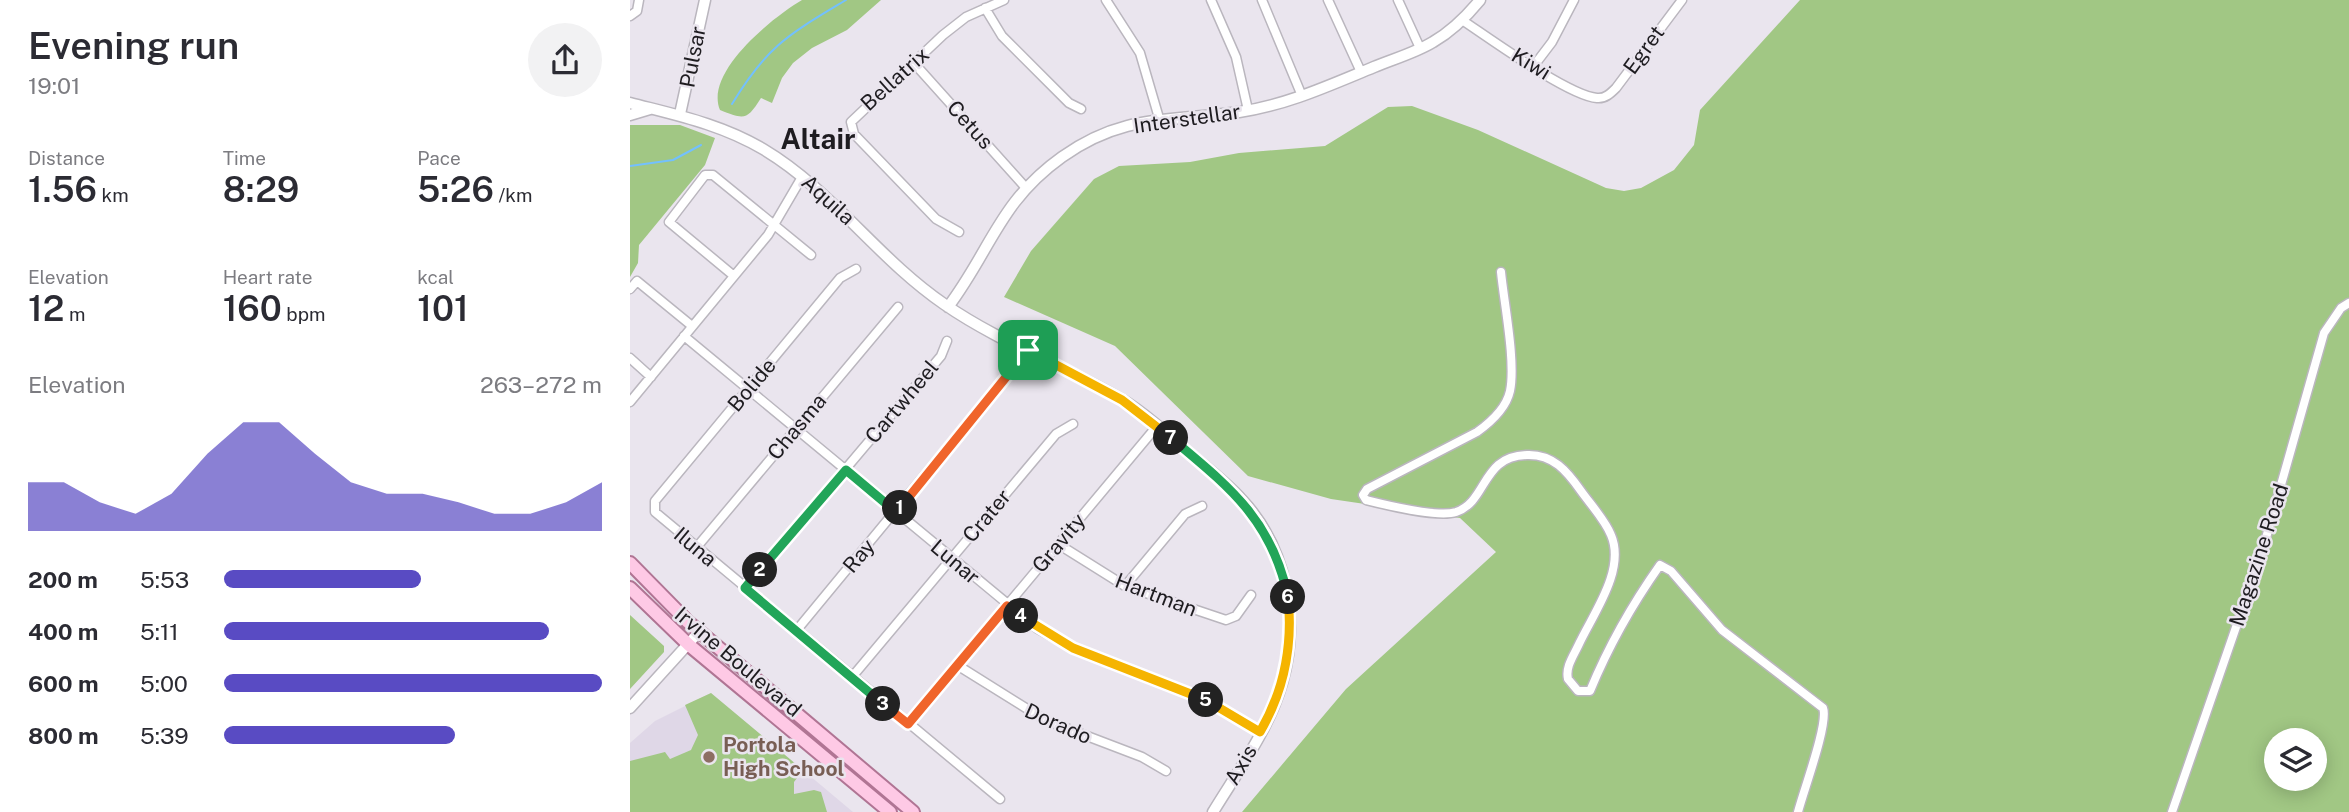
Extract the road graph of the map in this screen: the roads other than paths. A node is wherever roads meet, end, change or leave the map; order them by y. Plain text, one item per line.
1 (639, 0) edge
2 (705, 0) edge
3 (1004, 0) edge
4 (1106, 0) edge
5 (1211, 0) edge
6 (1262, 0) edge
7 (1328, 0) edge
8 (1398, 0) edge
9 (1480, 0) edge
10 (1574, 0) edge
11 (1682, 0) edge
12 (985, 8) junction
13 (630, 16) edge
14 (1462, 20) junction
15 (1420, 48) junction
16 (913, 62) junction
17 (1533, 67) junction
18 (1361, 72) junction
19 (1303, 96) junction
20 (1604, 97) joint
21 (630, 103) edge
22 (650, 108) junction
23 (1081, 109) dead end
24 (1248, 110) junction
25 (680, 114) junction
26 (630, 115) edge
27 (1158, 118) junction
28 (802, 177) junction
29 (1026, 188) junction
30 (774, 225) junction
31 (959, 232) dead end
32 (811, 255) dead end
33 (856, 269) dead end
34 (1501, 272) dead end
35 (734, 276) junction
36 (630, 289) edge
37 (2349, 303) edge
38 (898, 307) dead end
39 (948, 307) junction
40 (692, 326) junction
41 (684, 336) junction
42 (947, 341) dead end
43 (1028, 350) junction
44 (630, 358) edge
45 (652, 377) junction
46 (750, 388) junction
47 (630, 402) edge
48 (1073, 424) dead end
49 (1157, 426) junction
50 (796, 428) junction
51 (846, 470) junction
52 (653, 506) joint
53 (1202, 506) dead end
54 (896, 512) junction
55 (1058, 544) junction
56 (696, 548) junction
57 (951, 559) junction
58 (630, 563) edge
59 (1125, 586) junction
60 (630, 588) edge
61 (745, 588) junction
62 (1251, 595) dead end
63 (1007, 606) junction
64 (796, 631) junction
65 (699, 632) junction
66 (689, 645) junction
67 (957, 665) junction
68 (852, 677) junction
69 (630, 708) edge
70 (908, 724) junction
71 (1260, 732) junction
72 (1166, 771) dead end
73 (1000, 799) dead end
74 (890, 812) edge
75 (913, 812) edge
76 (1213, 812) edge
77 (1798, 812) edge
78 (2172, 812) edge

1 - 13 street
2 - 25 street, Pulsar
3 - 12 street, Bellatrix
4 - 27 street
5 - 24 street
6 - 19 street
7 - 18 street
8 - 15 street
9 - 14 street, Interstellar
10 - 17 street
11 - 20 street, Egret
12 - 16 street, Bellatrix
12 - 23 street
14 - 15 street, Interstellar
14 - 17 street, Kiwi
15 - 18 street, Interstellar
16 - 29 street, Cetus
16 - 31 street, Bellatrix
17 - 20 street, Kiwi
18 - 19 street, Interstellar
19 - 24 street, Interstellar
21 - 22 street, Aquila
22 - 25 street, Aquila
22 - 26 street
24 - 27 street, Interstellar
25 - 28 street, Aquila
27 - 29 street, Interstellar
28 - 30 street
28 - 39 street, Aquila
29 - 39 street, Interstellar
30 - 32 street
30 - 35 street
30 - 35 street
33 - 46 street, Bolide
34 - 77 street
35 - 40 street
36 - 40 street
37 - 78 street, Magazine Road
38 - 50 street, Chasma
39 - 43 street, Axis
40 - 41 street
41 - 45 street
41 - 46 street, Lunar
42 - 51 street, Cartwheel
43 - 49 street, Axis
43 - 54 street, Ray
44 - 45 street
45 - 47 street
46 - 50 street, Lunar
46 - 52 street, Bolide
48 - 57 street, Crater
49 - 55 street, Gravity
49 - 71 street, Axis
50 - 51 street, Lunar
50 - 56 street, Chasma
51 - 54 street, Lunar
51 - 61 street, Cartwheel
52 - 56 street, Iluna
53 - 59 street
54 - 57 street, Lunar
54 - 64 street, Ray
55 - 59 street, Hartman
55 - 63 street, Gravity
56 - 61 street, Iluna
57 - 63 street, Lunar
57 - 68 street, Crater
58 - 65 main road, Irvine Boulevard
59 - 62 street, Hartman
60 - 66 main road, Irvine Boulevard
61 - 64 street, Iluna
63 - 67 street, Gravity
63 - 71 street, Lunar
64 - 68 street, Iluna
65 - 66 street
65 - 75 main road, Irvine Boulevard
66 - 69 street
66 - 74 main road, Irvine Boulevard
67 - 70 street, Gravity
67 - 72 street, Dorado
68 - 70 street, Iluna
70 - 73 street, Iluna
71 - 76 street, Axis

